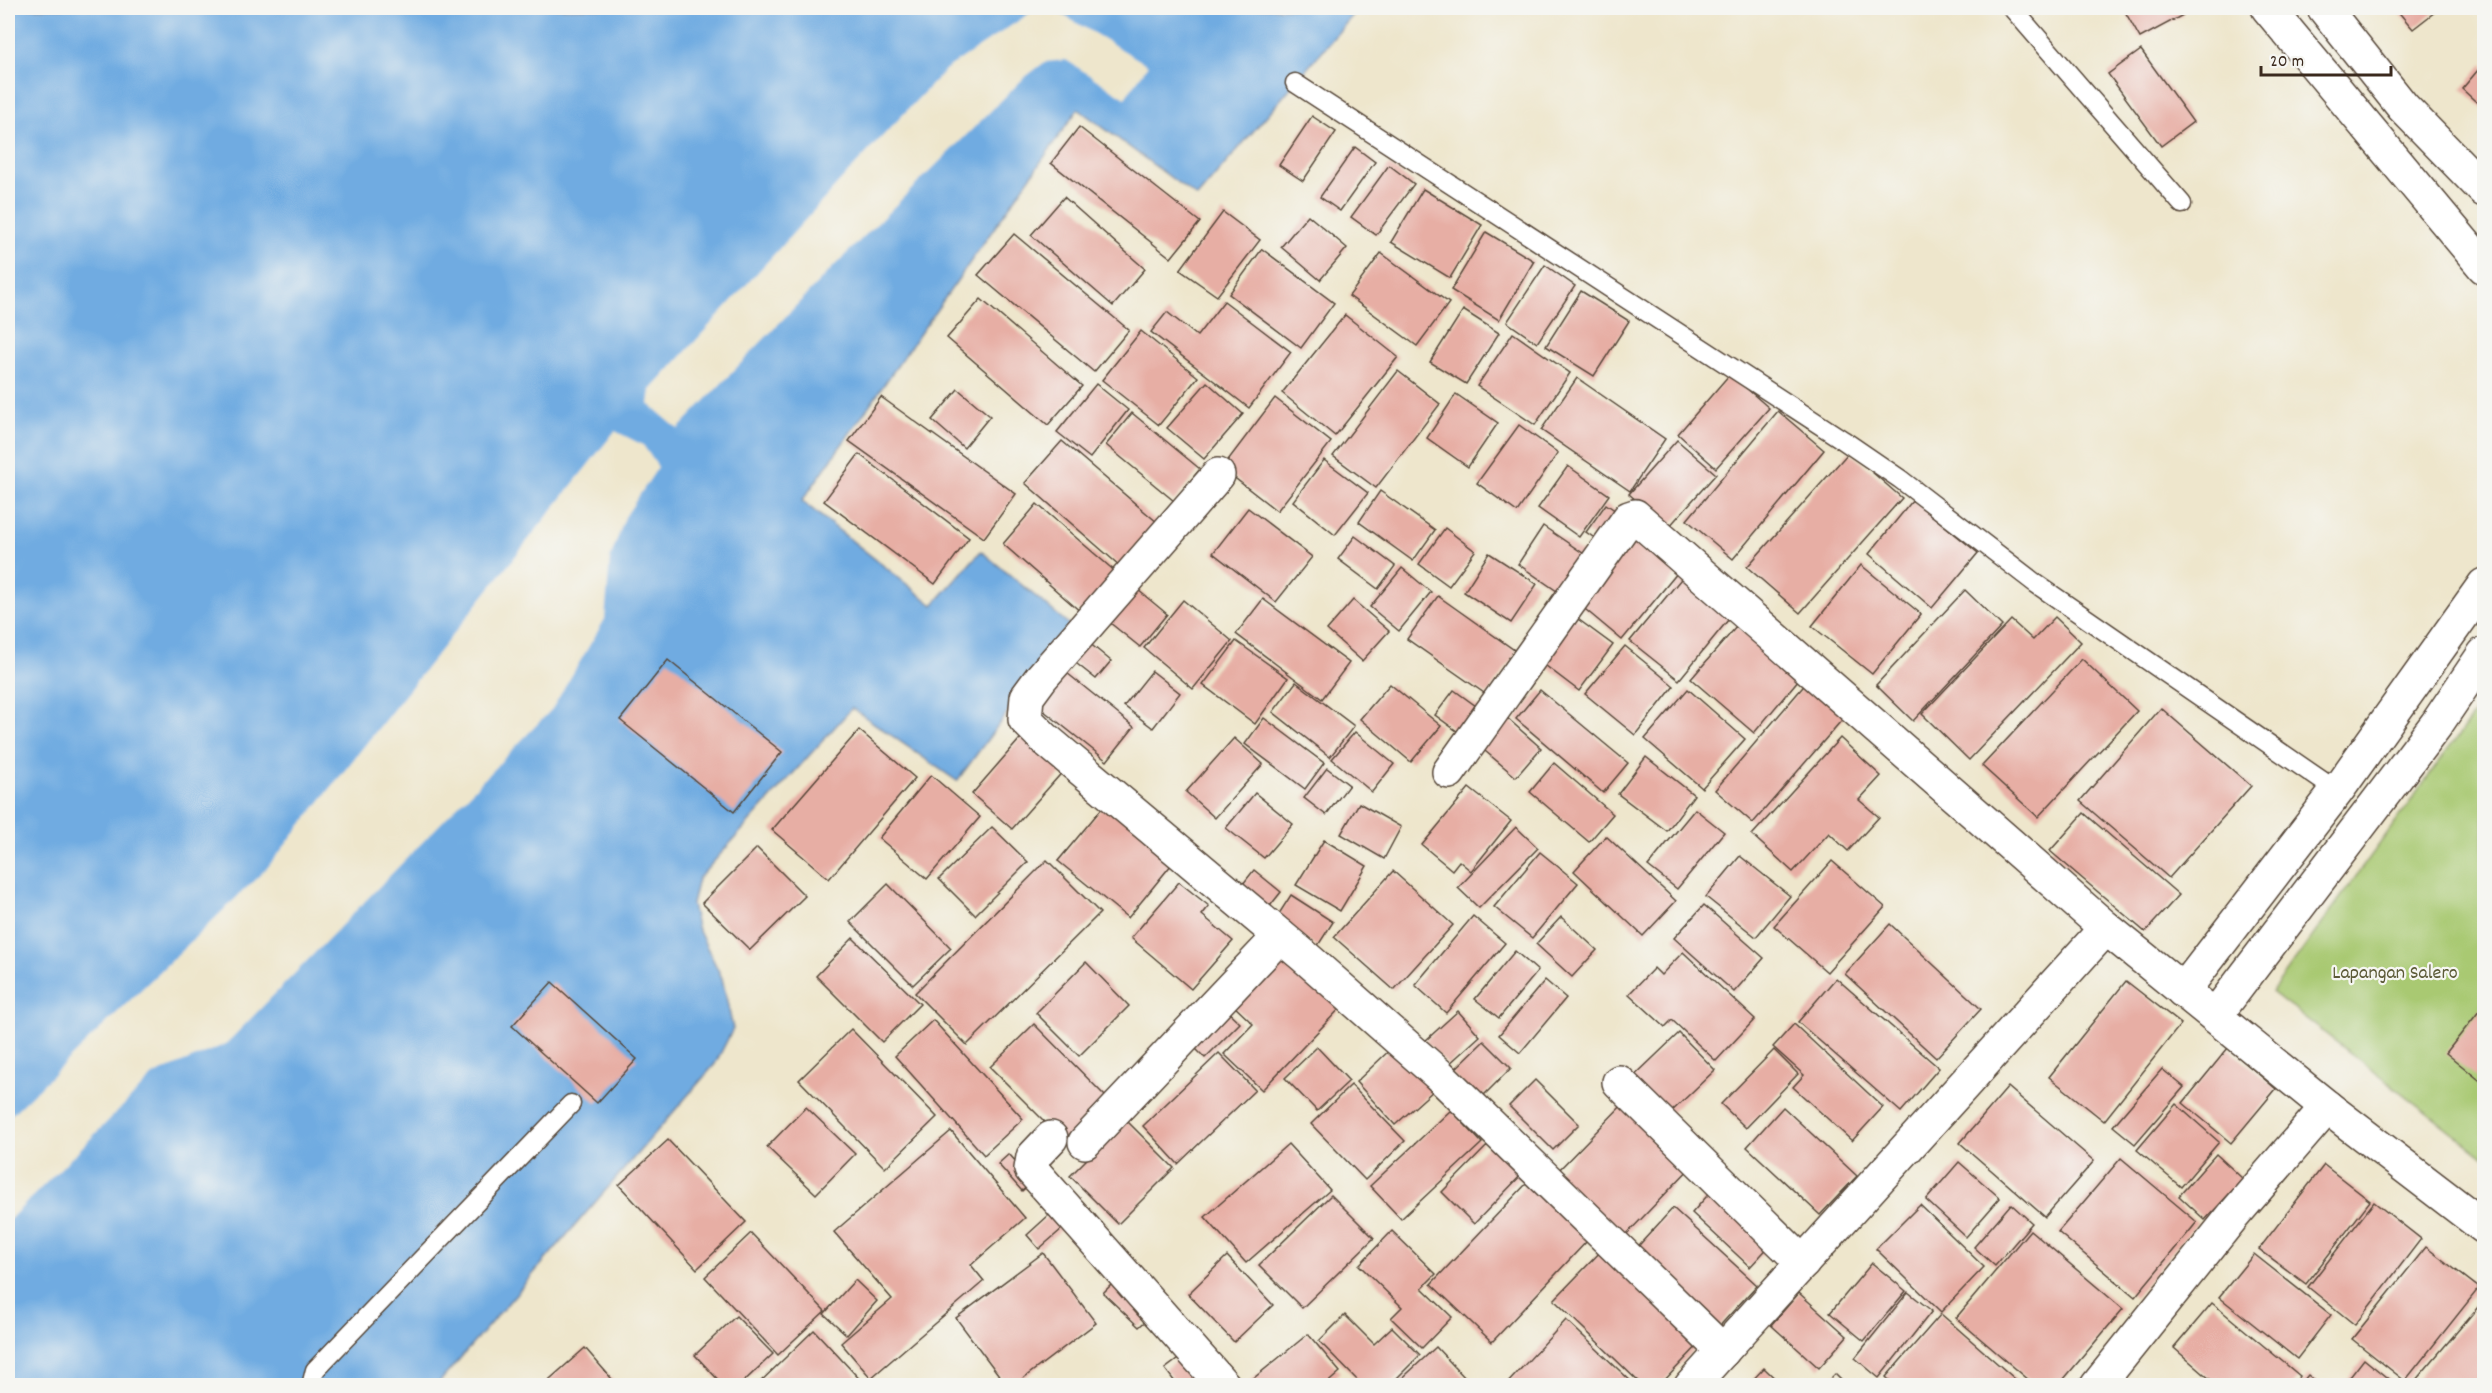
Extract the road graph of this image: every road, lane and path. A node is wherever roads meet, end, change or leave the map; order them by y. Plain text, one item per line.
1 (2012, 8) edge
2 (2268, 8) edge
3 (2324, 8) edge
4 (1295, 83) dead end
5 (2484, 190) edge
6 (2182, 204) dead end
7 (2484, 267) edge
8 (1218, 474) dead end
9 (2484, 585) edge
10 (2484, 654) edge
11 (1449, 771) dead end
12 (2337, 791) junction
13 (2106, 928) junction
14 (1280, 936) junction
15 (2183, 991) junction
16 (2215, 1016) junction
17 (1619, 1082) dead end
18 (571, 1104) dead end
19 (2327, 1107) junction
20 (1051, 1138) dead end
21 (1085, 1142) dead end
22 (2484, 1227) edge
23 (1803, 1263) junction
24 (1723, 1351) junction
25 (311, 1386) edge
26 (1224, 1386) edge
27 (1691, 1386) edge
28 (2097, 1386) edge

1 - 6 lane
2 - 7 street
3 - 5 street
4 - 12 lane
8 - 14 street
9 - 12 street
10 - 16 street
11 - 13 street
12 - 15 street
13 - 15 street
13 - 23 street
14 - 21 street
14 - 24 street
15 - 16 street
16 - 19 street
17 - 23 street
18 - 25 lane
19 - 22 street
19 - 28 street
20 - 26 street
23 - 24 street
24 - 27 street

